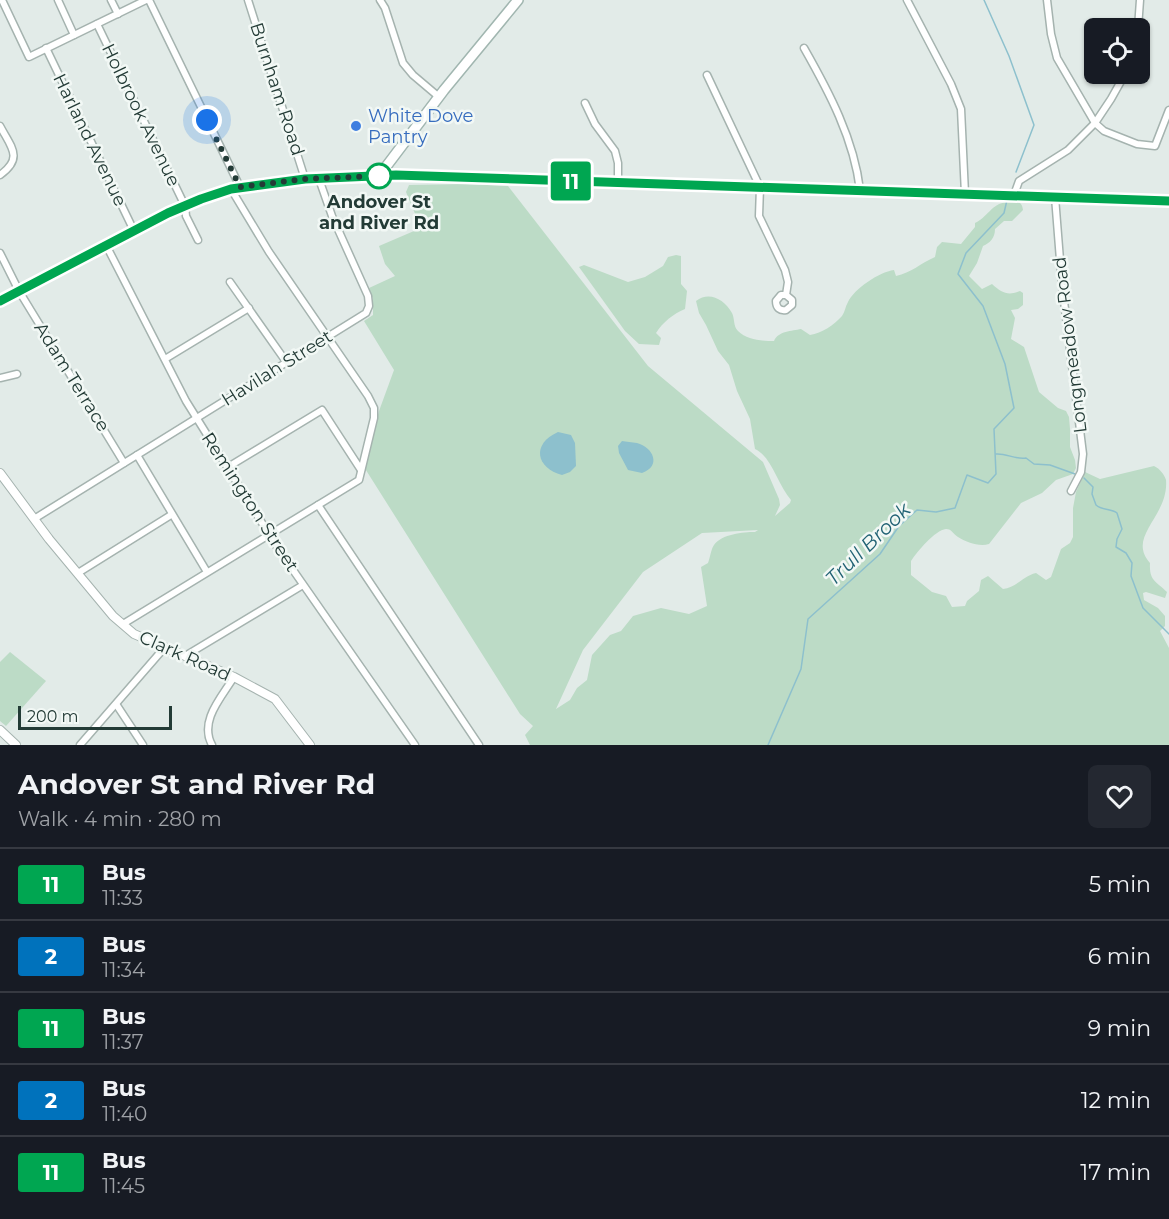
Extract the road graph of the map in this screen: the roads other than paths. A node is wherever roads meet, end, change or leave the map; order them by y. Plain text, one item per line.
1 (3, 0) edge
2 (58, 0) edge
3 (111, 0) edge
4 (148, 0) edge
5 (248, 0) edge
6 (380, 0) edge
7 (518, 0) edge
8 (907, 0) edge
9 (1047, 0) edge
10 (1140, 0) edge
11 (118, 14) junction
12 (1139, 18) edge
13 (97, 24) junction
14 (74, 35) junction
15 (46, 48) junction
16 (804, 48) dead end
17 (707, 75) dead end
18 (1119, 84) edge
19 (439, 97) junction
20 (585, 103) dead end
21 (1169, 110) edge
22 (1095, 123) junction
23 (0, 126) edge
24 (0, 175) edge
25 (379, 176) junction
26 (305, 179) junction
27 (319, 179) junction
28 (618, 183) junction
29 (760, 187) junction
30 (235, 188) junction
31 (860, 190) junction
32 (965, 194) junction
33 (1014, 195) junction
34 (1054, 197) junction
35 (1169, 201) edge
36 (186, 206) junction
37 (134, 231) junction
38 (198, 240) dead end
39 (106, 245) junction
40 (0, 253) edge
41 (230, 282) dead end
42 (19, 291) junction
43 (786, 294) dead end
44 (0, 301) edge
45 (249, 308) junction
46 (327, 337) junction
47 (165, 359) junction
48 (287, 363) junction
49 (16, 374) dead end
50 (0, 378) edge
51 (197, 418) junction
52 (137, 455) junction
53 (124, 463) junction
54 (228, 467) junction
55 (361, 470) junction
56 (0, 473) edge
57 (1071, 491) dead end
58 (318, 505) junction
59 (171, 515) junction
60 (34, 519) junction
61 (270, 534) junction
62 (207, 572) junction
63 (78, 573) junction
64 (303, 585) junction
65 (123, 624) junction
66 (165, 647) junction
67 (185, 656) junction
68 (234, 677) junction
69 (116, 704) junction
70 (0, 730) edge
71 (16, 745) edge
72 (80, 745) edge
73 (143, 745) edge
74 (212, 745) edge
75 (310, 745) edge
76 (416, 745) edge
77 (479, 745) edge

1 - 15 street
2 - 14 street
3 - 11 street
4 - 11 street
4 - 30 street
5 - 26 street, Burnham Road
6 - 19 street
7 - 19 main road
8 - 32 street
9 - 22 street
10 - 12 street
11 - 13 street
13 - 14 street
13 - 36 street, Holbrook Avenue
14 - 15 street
15 - 37 street, Harland Avenue
16 - 31 street
17 - 29 street
18 - 22 street
19 - 25 main road
20 - 28 street
21 - 22 street
22 - 33 street
23 - 24 street
25 - 27 main road
25 - 28 main road
26 - 27 main road
26 - 30 main road
27 - 46 street, Havilah Street
28 - 29 main road
29 - 31 main road
29 - 43 street
30 - 36 main road
30 - 46 street
31 - 32 main road
32 - 33 main road
33 - 34 main road
34 - 35 main road
34 - 57 street, Longmeadow Road
36 - 37 main road
36 - 38 street, Holbrook Avenue
37 - 39 main road
39 - 42 main road
39 - 47 street, Remington Street
40 - 42 street, Adam Terrace
41 - 45 street
42 - 44 main road
42 - 53 street, Adam Terrace
45 - 47 street
45 - 48 street
46 - 48 street, Havilah Street
46 - 55 street
47 - 51 street, Remington Street
48 - 51 street, Havilah Street
49 - 50 street
51 - 52 street, Havilah Street
51 - 54 street, Remington Street
52 - 53 street, Havilah Street
52 - 59 street
53 - 60 street, Havilah Street
54 - 55 street
54 - 61 street, Remington Street
55 - 58 street
56 - 60 street, Clark Road
58 - 61 street
58 - 77 street
59 - 62 street
59 - 63 street
60 - 63 street, Clark Road
61 - 62 street
61 - 64 street, Remington Street
62 - 65 street
63 - 65 street, Clark Road
64 - 67 street
64 - 76 street, Remington Street
65 - 66 street, Clark Road
66 - 67 street, Clark Road
66 - 69 street
67 - 68 street, Clark Road
68 - 74 street
68 - 75 street, Clark Road
69 - 72 street
69 - 73 street
70 - 71 street

